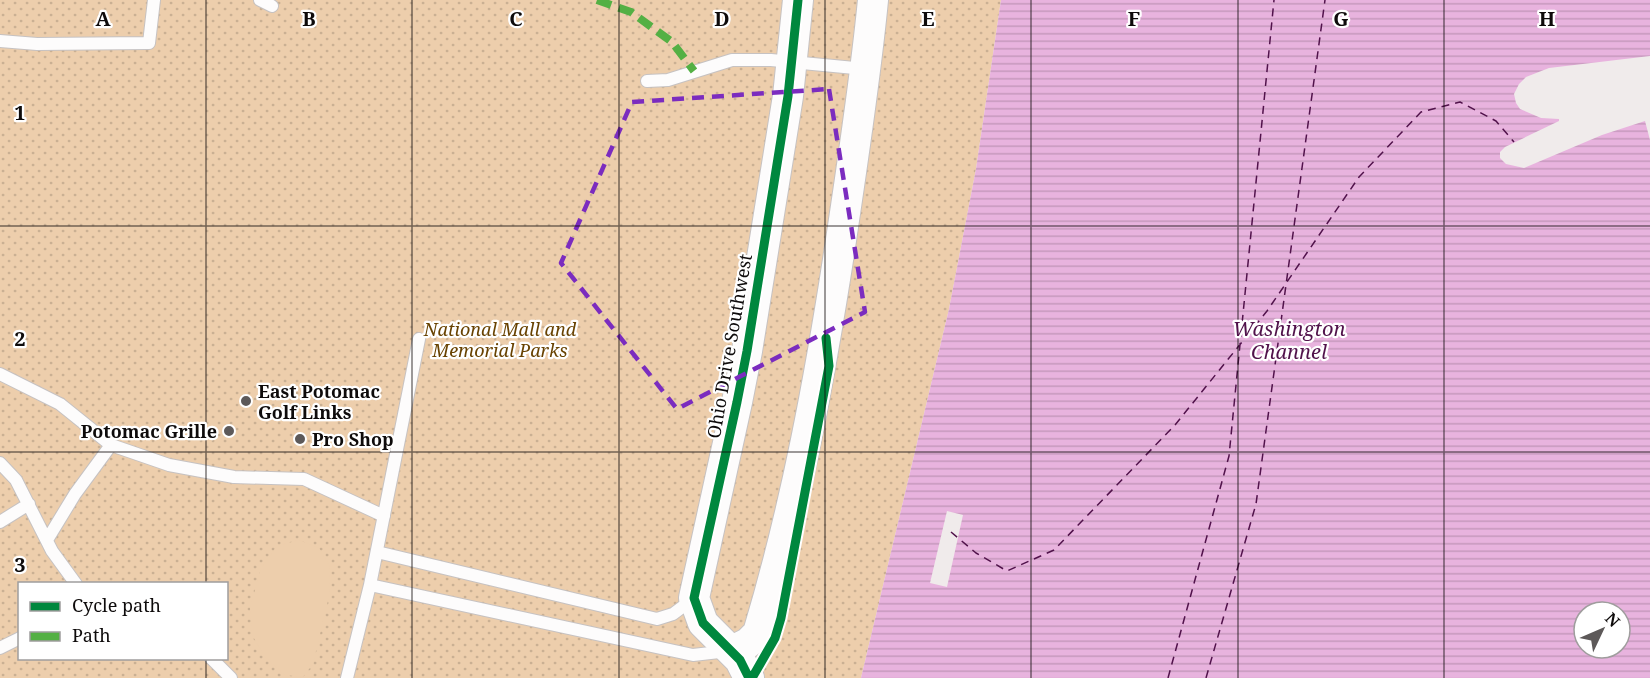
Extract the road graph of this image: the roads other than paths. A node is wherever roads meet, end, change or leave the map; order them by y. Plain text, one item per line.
1 (154, 0) edge
2 (260, 0) edge
3 (798, 0) edge
4 (873, 0) edge
5 (272, 6) dead end
6 (0, 41) edge
7 (792, 62) junction
8 (866, 69) junction
9 (647, 81) dead end
10 (419, 339) dead end
11 (0, 374) edge
12 (111, 445) junction
13 (0, 463) edge
14 (29, 504) junction
15 (384, 516) junction
16 (0, 522) edge
17 (47, 540) junction
18 (377, 552) junction
19 (75, 582) edge
20 (370, 585) junction
21 (694, 598) junction
22 (18, 639) edge
23 (0, 648) edge
24 (732, 651) junction
25 (213, 660) edge
26 (231, 678) edge
27 (347, 678) edge
28 (749, 678) edge

1 - 6 lane
2 - 5 lane
3 - 7 street, Ohio Drive Southwest
4 - 8 street
7 - 8 lane
7 - 9 lane
7 - 21 street, Ohio Drive Southwest
8 - 24 street
10 - 15 lane
11 - 12 lane
12 - 15 lane
12 - 17 lane
13 - 14 lane
14 - 16 lane
14 - 17 lane
15 - 18 lane
17 - 19 lane
18 - 20 lane
18 - 21 lane
20 - 24 lane
20 - 27 lane
21 - 24 street
22 - 23 lane
24 - 28 street
25 - 26 lane

